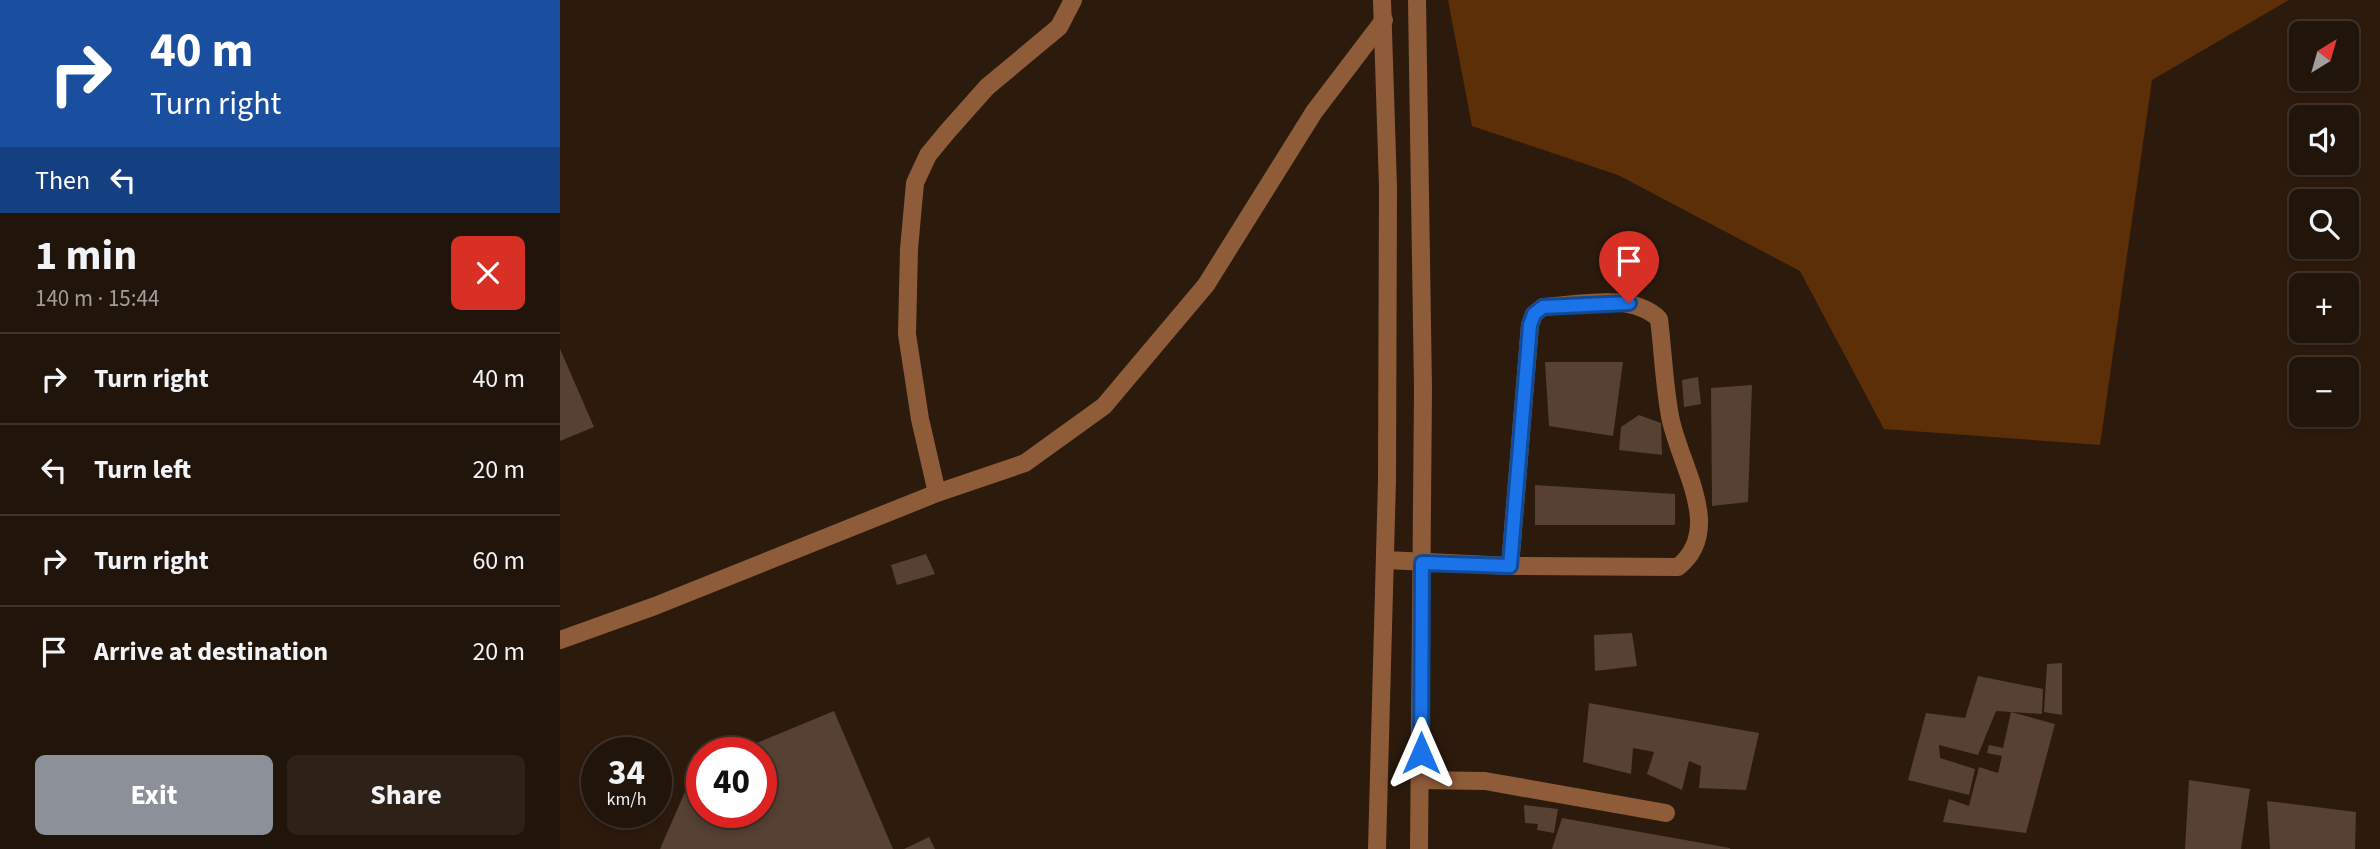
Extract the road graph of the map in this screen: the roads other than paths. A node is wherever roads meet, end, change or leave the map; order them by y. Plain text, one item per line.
1 (1073, 0) edge
2 (1382, 0) edge
3 (1417, 0) edge
4 (1384, 20) junction
5 (937, 493) junction
6 (1386, 560) junction
7 (1422, 563) junction
8 (1510, 566) junction
9 (560, 640) edge
10 (1421, 780) junction
11 (1667, 813) dead end
12 (1377, 849) edge
13 (1419, 849) edge

1 - 5 street
2 - 4 street
3 - 7 street
4 - 5 street
4 - 6 street
5 - 9 street
6 - 7 street
6 - 12 street
7 - 8 street
7 - 10 street
8 - 8 street
10 - 11 street
10 - 13 street

